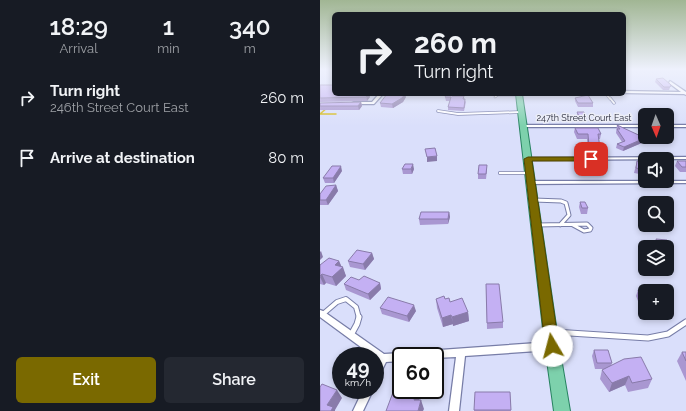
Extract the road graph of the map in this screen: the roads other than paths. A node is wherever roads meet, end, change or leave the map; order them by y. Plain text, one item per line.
1 (626, 92) edge
2 (686, 93) edge
3 (379, 96) edge
4 (519, 96) edge
5 (608, 96) edge
6 (350, 103) edge
7 (614, 103) dead end
8 (438, 111) dead end
9 (521, 112) junction
10 (523, 126) junction
11 (638, 126) edge
12 (674, 126) edge
13 (686, 126) edge
14 (686, 158) edge
15 (528, 159) junction
16 (500, 174) dead end
17 (530, 178) junction
18 (686, 182) edge
19 (533, 200) junction
20 (574, 224) junction
21 (536, 225) junction
22 (560, 225) junction
23 (321, 314) edge
24 (686, 322) edge
25 (550, 331) junction
26 (351, 335) junction
27 (552, 346) junction
28 (368, 347) edge
29 (461, 352) junction
30 (444, 353) edge
31 (364, 399) edge
32 (358, 411) edge
33 (454, 411) edge
34 (562, 411) edge

1 - 2 street
3 - 6 street
4 - 9 main road
5 - 7 lane
8 - 9 lane
9 - 10 main road
10 - 11 street, 247th Street Court East
10 - 15 main road
12 - 13 street
14 - 15 street
15 - 17 main road
16 - 17 lane
17 - 18 street
17 - 19 main road
19 - 21 main road
19 - 22 lane
20 - 20 lane
20 - 22 lane
21 - 22 lane
21 - 25 main road
23 - 26 street
23 - 26 lane
24 - 25 lane
25 - 27 main road
26 - 28 street
27 - 29 street
27 - 34 main road
29 - 30 street
29 - 33 street
31 - 32 street

